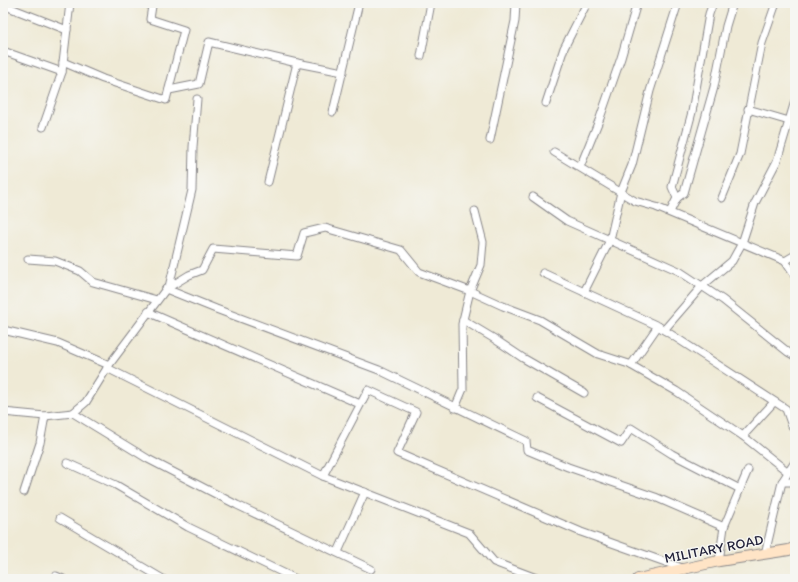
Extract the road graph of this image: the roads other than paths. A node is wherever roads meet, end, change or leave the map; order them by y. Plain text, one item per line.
1 (70, 3) edge
2 (147, 3) edge
3 (359, 3) edge
4 (431, 3) edge
5 (516, 3) edge
6 (587, 3) edge
7 (637, 3) edge
8 (678, 3) edge
9 (712, 3) edge
10 (733, 3) edge
11 (776, 3) edge
12 (3, 5) edge
13 (67, 30) junction
14 (3, 51) edge
15 (421, 56) dead end
16 (63, 62) junction
17 (297, 63) junction
18 (62, 72) junction
19 (343, 72) junction
20 (169, 90) junction
21 (197, 99) dead end
22 (795, 101) edge
23 (546, 103) dead end
24 (748, 109) junction
25 (333, 112) dead end
26 (789, 121) junction
27 (43, 127) dead end
28 (490, 140) dead end
29 (554, 152) dead end
30 (580, 167) junction
31 (268, 182) dead end
32 (621, 192) junction
33 (533, 197) dead end
34 (677, 198) junction
35 (722, 198) dead end
36 (475, 211) dead end
37 (670, 212) junction
38 (610, 240) junction
39 (742, 243) junction
40 (795, 255) edge
41 (28, 259) dead end
42 (785, 261) junction
43 (543, 274) dead end
44 (795, 276) edge
45 (702, 286) junction
46 (167, 288) junction
47 (470, 290) junction
48 (584, 292) junction
49 (157, 300) junction
50 (148, 312) junction
51 (463, 320) junction
52 (661, 328) junction
53 (3, 330) edge
54 (795, 356) edge
55 (631, 365) junction
56 (108, 367) junction
57 (584, 393) dead end
58 (537, 398) dead end
59 (774, 402) junction
60 (360, 404) junction
61 (455, 408) junction
62 (3, 412) edge
63 (73, 414) junction
64 (45, 416) junction
65 (795, 428) edge
66 (743, 436) junction
67 (795, 462) edge
68 (67, 463) dead end
69 (748, 470) dead end
70 (788, 472) junction
71 (323, 476) junction
72 (782, 482) junction
73 (795, 482) edge
74 (740, 489) junction
75 (24, 492) dead end
76 (365, 492) junction
77 (60, 518) dead end
78 (724, 527) junction
79 (795, 547) edge
80 (338, 552) junction
81 (765, 554) junction
82 (720, 561) junction
83 (371, 569) dead end
84 (685, 569) junction
85 (163, 579) edge
86 (296, 579) edge
87 (539, 579) edge
88 (638, 579) edge

1 - 13 street
2 - 20 street
3 - 19 street
4 - 15 street
5 - 28 street
6 - 23 street
7 - 30 street
8 - 32 street
9 - 34 street
10 - 34 street
11 - 24 street
12 - 13 street
13 - 16 street
14 - 18 street
16 - 18 street
16 - 20 street
17 - 19 street
17 - 20 street
17 - 31 street
18 - 27 street
19 - 25 street
21 - 46 street
22 - 26 street
24 - 26 street
24 - 35 street
26 - 39 street
29 - 30 street
30 - 32 street
32 - 37 street
32 - 38 street
33 - 38 street
34 - 37 street
36 - 47 street
37 - 39 street
38 - 45 street
38 - 48 street
39 - 42 street
39 - 45 street
40 - 42 street
41 - 49 street
42 - 44 street
43 - 48 street
45 - 52 street
45 - 54 street
46 - 47 street
46 - 49 street
46 - 61 street
47 - 51 street
47 - 55 street
48 - 52 street
49 - 50 street
50 - 56 street
50 - 60 street
51 - 57 street
51 - 61 street
52 - 55 street
52 - 59 street
53 - 56 street
55 - 66 street
56 - 63 street
56 - 71 street
58 - 74 street
59 - 65 street
59 - 66 street
60 - 71 street
60 - 84 street
61 - 78 street
62 - 64 street
63 - 64 street
63 - 80 street
64 - 75 street
66 - 70 street
67 - 70 street
68 - 86 street
69 - 74 street
70 - 72 street
71 - 76 street
72 - 73 street
72 - 81 street
74 - 78 street
76 - 80 street
76 - 87 street
77 - 85 street
78 - 82 street
79 - 81 street, MILITARY ROAD
80 - 83 street
81 - 82 street, MILITARY ROAD
82 - 84 street, MILITARY ROAD
84 - 88 street, MILITARY ROAD

